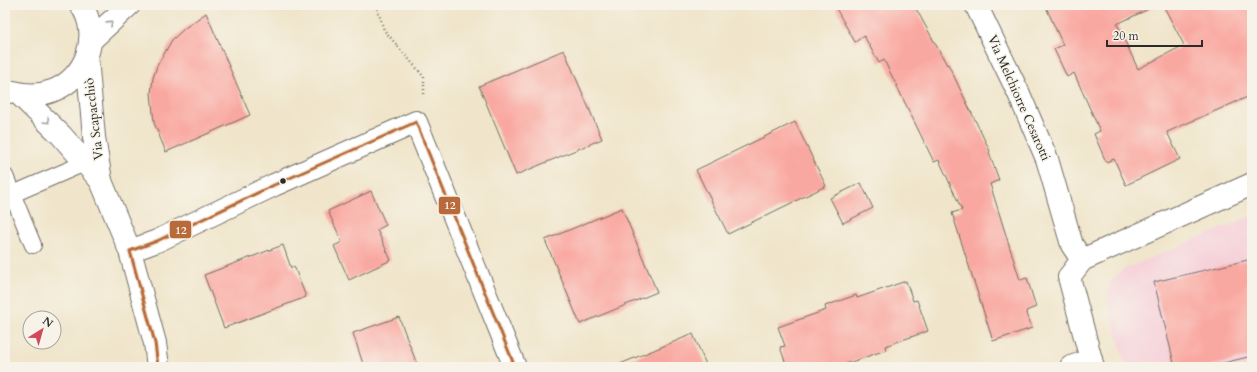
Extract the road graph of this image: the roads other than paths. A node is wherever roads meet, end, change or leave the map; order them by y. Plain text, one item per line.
1 (81, 5) edge
2 (129, 5) edge
3 (976, 5) edge
4 (88, 50) junction
5 (12, 92) edge
6 (92, 160) junction
7 (5, 176) edge
8 (1252, 184) edge
9 (13, 194) junction
10 (33, 245) dead end
11 (130, 251) junction
12 (1082, 260) junction
13 (1092, 364) edge
14 (158, 367) edge
15 (515, 367) edge
16 (1071, 367) edge

1 - 4 street, Via Scapacchiò
4 -> 2 street
3 - 12 street, Via Melchiorre Cesarotti
4 - 5 street
4 - 6 street, Via Scapacchiò
5 -> 6 street, Via Scapacchiò
6 - 9 lane
6 - 11 street, Via Scapacchiò
7 - 9 lane
8 - 12 street
9 - 10 lane
11 - 14 street, Via Scapacchiò
11 - 15 street
12 - 13 street
13 - 16 street

